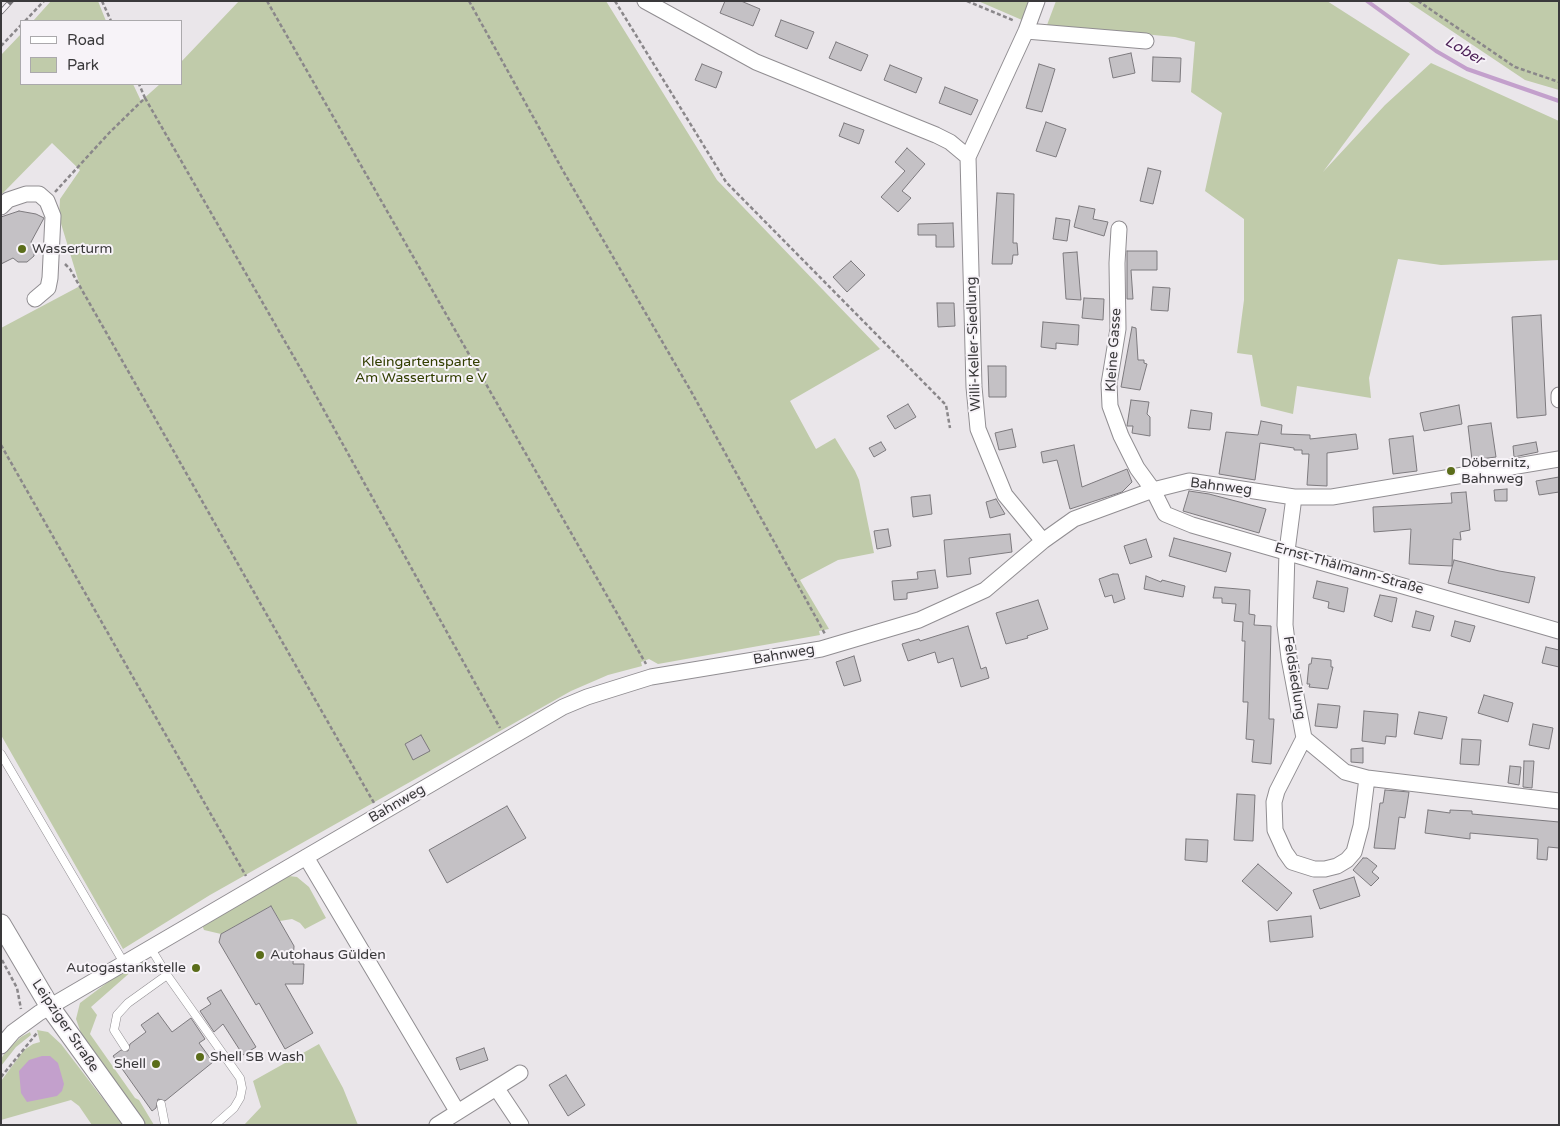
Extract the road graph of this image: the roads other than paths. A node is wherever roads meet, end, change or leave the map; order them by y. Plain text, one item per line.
1 (645, 1) edge
2 (1037, 1) edge
3 (1027, 29) junction
4 (1146, 41) dead end
5 (968, 157) junction
6 (1, 207) edge
7 (1119, 229) dead end
8 (36, 298) dead end
9 (1559, 394) edge
10 (1559, 400) edge
11 (1559, 459) edge
12 (1154, 490) junction
13 (1294, 497) junction
14 (1043, 541) junction
15 (1287, 551) junction
16 (1559, 631) edge
17 (1304, 738) junction
18 (1, 754) edge
19 (1367, 778) junction
20 (1559, 800) edge
21 (306, 857) junction
22 (1, 924) edge
23 (150, 947) junction
24 (124, 963) junction
25 (167, 975) junction
26 (50, 1006) junction
27 (1, 1046) edge
28 (125, 1047) dead end
29 (520, 1073) dead end
30 (497, 1089) junction
31 (161, 1104) dead end
32 (457, 1111) junction
33 (135, 1125) edge
34 (165, 1125) edge
35 (215, 1125) edge
36 (437, 1125) edge
37 (521, 1125) edge

1 - 5 street
2 - 3 street, Willi-Keller-Siedlung
3 - 4 street
3 - 5 street, Willi-Keller-Siedlung
5 - 14 street, Willi-Keller-Siedlung
6 - 8 street
7 - 12 street, Kleine Gasse
9 - 10 street
11 - 13 street, Bahnweg
12 - 13 street, Bahnweg
12 - 14 street, Bahnweg
12 - 15 street, Ernst-Thälmann-Straße
13 - 15 street, Feldsiedlung
14 - 21 street, Bahnweg
15 - 16 street, Ernst-Thälmann-Straße
15 - 17 street, Feldsiedlung
17 - 19 street, Feldsiedlung
17 - 19 street, Feldsiedlung
18 - 24 lane
19 - 20 street, Feldsiedlung
21 - 23 street, Bahnweg
21 - 32 street
22 - 26 street, Leipziger Straße
23 - 24 street, Bahnweg
23 - 25 lane
24 - 26 street, Bahnweg
25 - 28 lane
25 - 35 lane
26 - 27 street, Bahnweg
26 - 33 street, Leipziger Straße
29 - 30 street
30 - 32 street
30 - 37 street
31 - 34 lane
32 - 36 street

